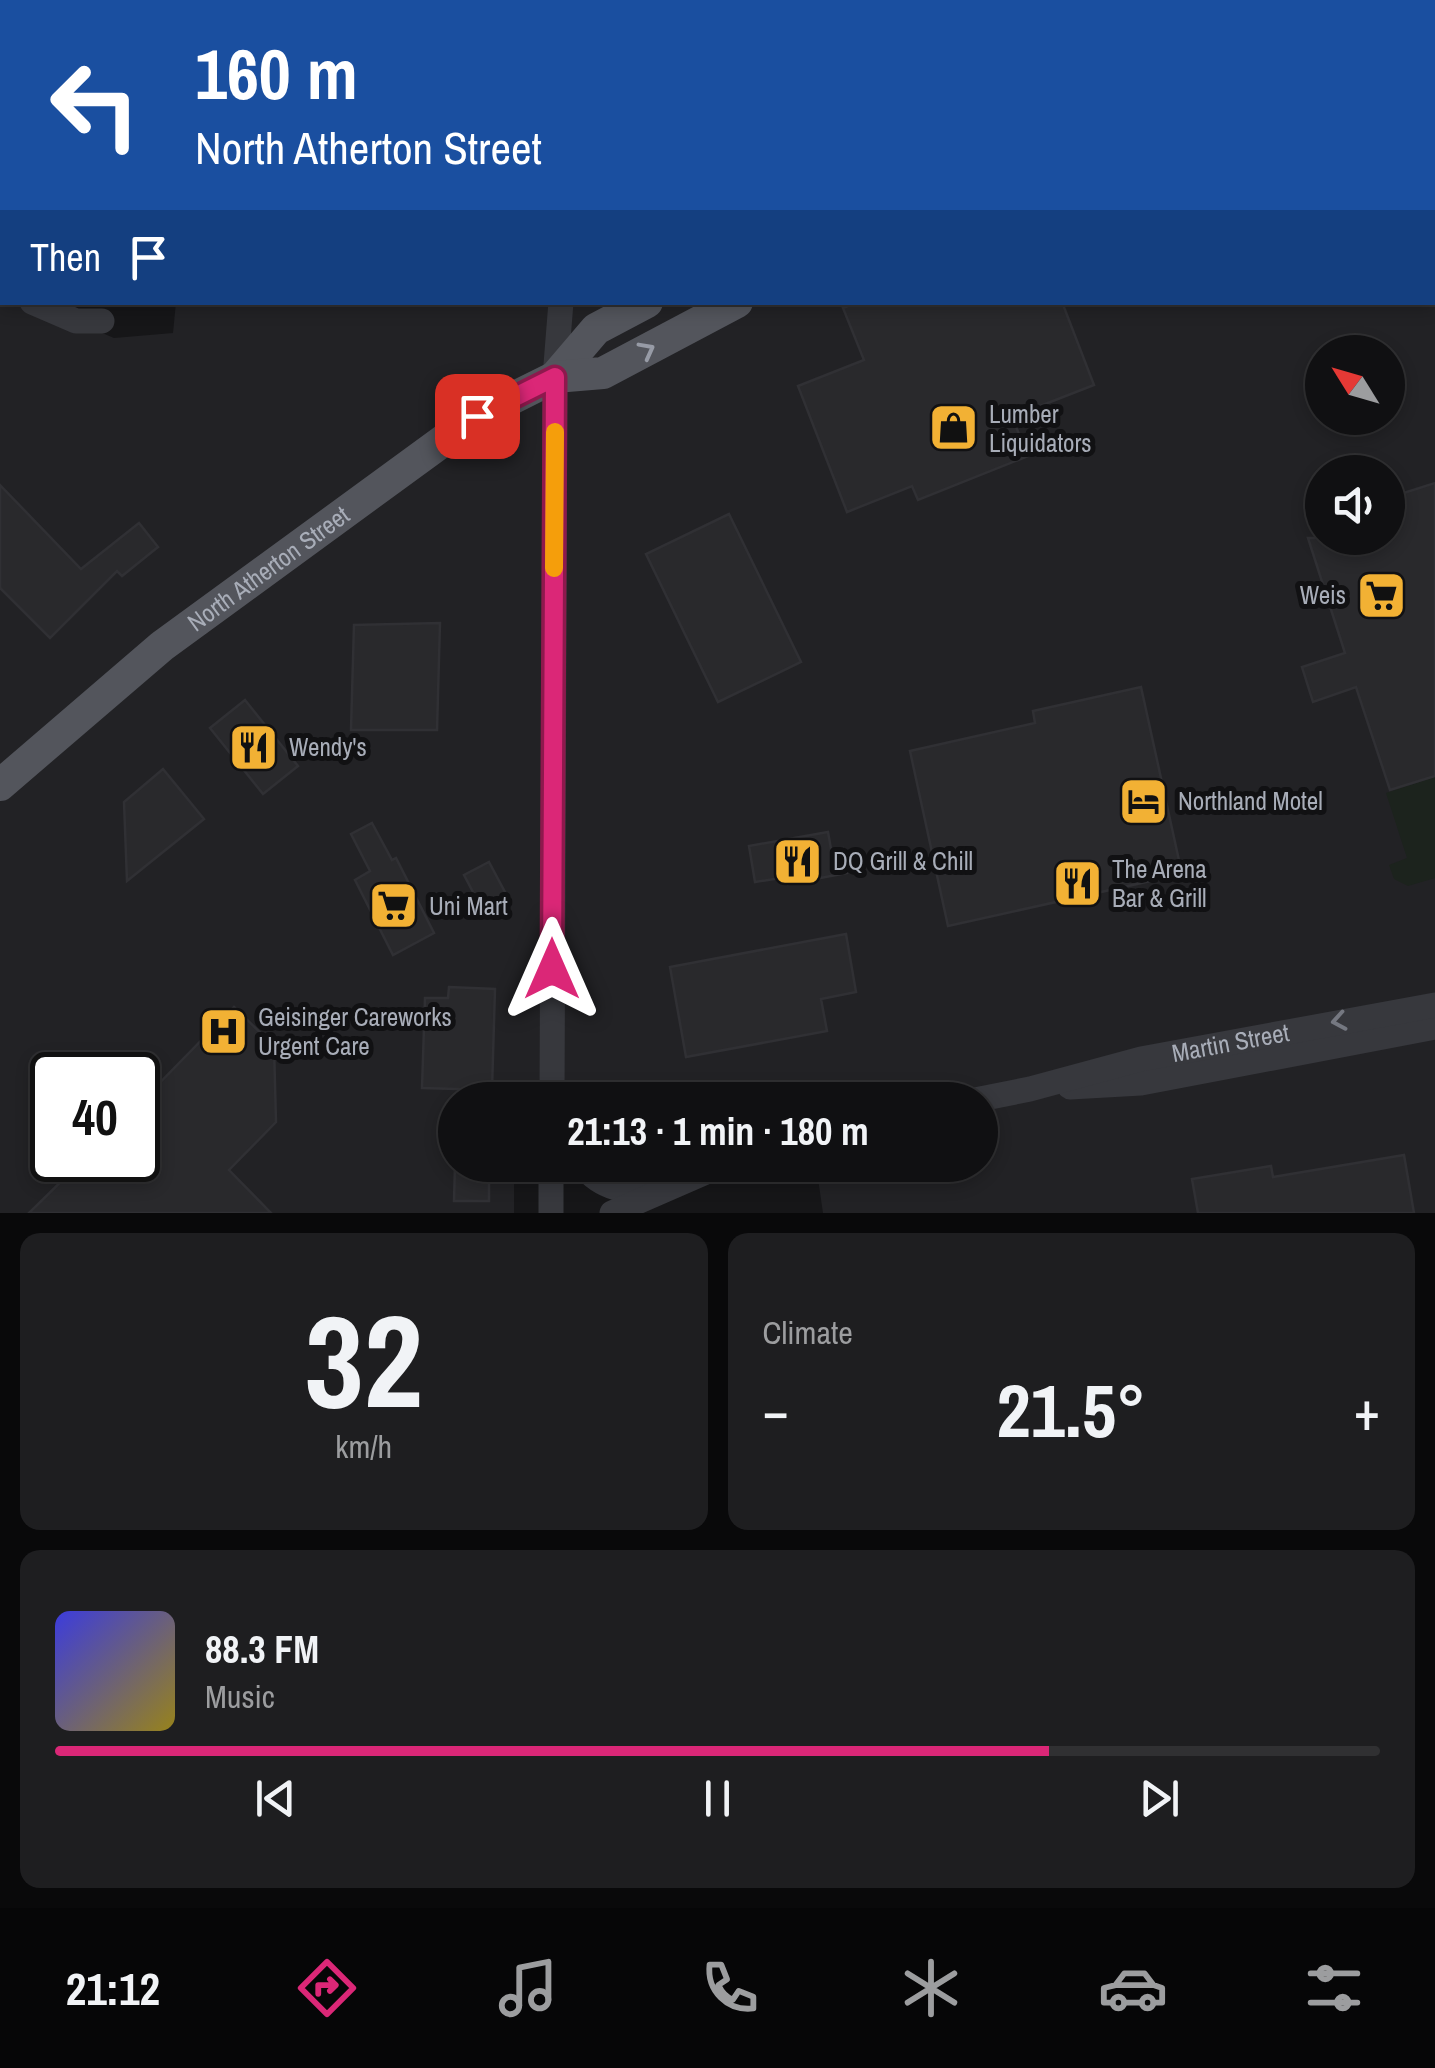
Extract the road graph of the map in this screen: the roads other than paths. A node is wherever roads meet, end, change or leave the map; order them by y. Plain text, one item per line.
1 (39, 305) edge
2 (561, 305) edge
3 (641, 305) edge
4 (731, 305) edge
5 (102, 321) dead end
6 (555, 377) junction
7 (0, 785) edge
8 (1435, 1005) edge
9 (1435, 1027) edge
10 (552, 1082) edge
11 (1030, 1089) junction
12 (998, 1095) edge
13 (551, 1182) edge
14 (600, 1182) edge
15 (680, 1182) edge
16 (670, 1186) junction
17 (551, 1213) edge
18 (612, 1213) edge

1 - 5 street
2 - 6 street
3 - 6 main road, North Atherton Street
6 -> 4 main road, North Atherton Street
6 - 7 main road, North Atherton Street
6 - 10 street
8 -> 11 street, Martin Street
9 - 11 street, Martin Street
11 - 12 street, Martin Street
13 - 17 street
14 - 16 street
15 - 16 street
16 - 18 street

